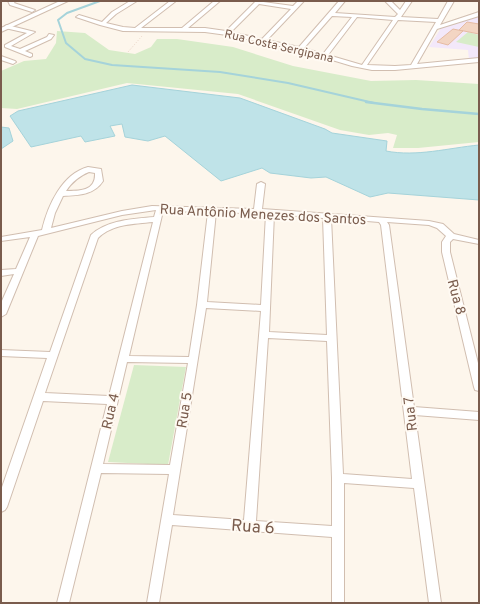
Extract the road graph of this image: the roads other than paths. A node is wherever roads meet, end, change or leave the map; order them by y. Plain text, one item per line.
1 (12, 1) edge
2 (20, 1) edge
3 (23, 1) edge
4 (53, 1) edge
5 (65, 1) edge
6 (134, 1) edge
7 (173, 1) edge
8 (217, 1) edge
9 (259, 1) edge
10 (301, 1) edge
11 (342, 1) edge
12 (388, 1) edge
13 (409, 1) edge
14 (451, 1) edge
15 (294, 8) junction
16 (32, 10) junction
17 (331, 14) junction
18 (479, 14) edge
19 (356, 15) junction
20 (399, 16) junction
21 (79, 17) dead end
22 (439, 21) junction
23 (102, 24) junction
24 (3, 27) edge
25 (436, 28) junction
26 (136, 29) junction
27 (183, 30) junction
28 (227, 33) junction
29 (51, 35) dead end
30 (263, 41) junction
31 (300, 49) junction
32 (21, 51) junction
33 (30, 55) dead end
34 (324, 56) junction
35 (1, 58) edge
36 (479, 60) edge
37 (13, 62) dead end
38 (413, 66) junction
39 (363, 67) junction
40 (262, 184) dead end
41 (62, 194) junction
42 (160, 209) junction
43 (258, 211) junction
44 (212, 213) junction
45 (270, 215) junction
46 (156, 219) junction
47 (327, 220) junction
48 (384, 223) junction
49 (46, 232) junction
50 (35, 234) junction
51 (451, 236) junction
52 (1, 239) edge
53 (479, 242) edge
54 (19, 271) junction
55 (1, 273) edge
56 (202, 305) junction
57 (265, 308) junction
58 (1, 314) edge
59 (264, 335) junction
60 (332, 338) junction
61 (474, 346) edge
62 (1, 353) edge
63 (53, 355) junction
64 (123, 359) junction
65 (191, 360) junction
66 (479, 387) edge
67 (39, 397) junction
68 (112, 400) junction
69 (410, 411) junction
70 (479, 416) edge
71 (97, 468) junction
72 (174, 470) junction
73 (338, 478) junction
74 (418, 484) junction
75 (1, 507) edge
76 (166, 520) junction
77 (250, 526) junction
78 (339, 532) junction
79 (63, 603) edge
80 (153, 603) edge
81 (338, 603) edge
82 (435, 603) edge

1 - 16 street
2 - 3 street
4 - 16 street
5 - 24 street
6 - 23 street
7 - 26 street
8 - 27 street
9 - 15 street
9 - 28 street
10 - 15 street
11 - 17 street
12 - 20 street
13 - 20 street
14 - 22 street
15 - 30 street
16 - 24 street
17 - 19 street
17 - 31 street
18 - 25 street
19 - 20 street
19 - 34 street
20 - 22 street
20 - 39 street
21 - 23 street, Rua Costa Sergipana
22 - 25 street
23 - 26 street, Rua Costa Sergipana
24 - 32 street
25 - 38 street
26 - 27 street, Rua Costa Sergipana
27 - 28 street, Rua Costa Sergipana
28 - 30 street, Rua Costa Sergipana
29 - 32 street
30 - 31 street, Rua Costa Sergipana
31 - 34 street, Rua Costa Sergipana
32 - 33 street
34 - 39 street, Rua Costa Sergipana
35 - 37 street
36 - 38 street, Rua Costa Sergipana
38 - 39 street, Rua Costa Sergipana
40 - 43 street
41 - 41 street
41 - 49 street
42 - 44 street, Rua Antônio Menezes dos Santos
42 - 46 street, Rua 4
42 - 49 street, Rua Antônio Menezes dos Santos
43 - 44 street, Rua Antônio Menezes dos Santos
43 - 45 street, Rua Antônio Menezes dos Santos
44 - 45 street
44 - 56 street, Rua 5
45 - 47 street, Rua Antônio Menezes dos Santos
45 - 57 street
46 - 63 street
46 - 64 street, Rua 4
47 - 48 street
47 - 60 street
48 - 51 street, Rua Antônio Menezes dos Santos
48 - 69 street, Rua 7
49 - 50 street, Rua Antônio Menezes dos Santos
50 - 52 street, Rua Antônio Menezes dos Santos
50 - 54 street
51 - 53 street
51 - 61 street, Rua 8
54 - 55 street
54 - 58 street
56 - 57 street
56 - 65 street, Rua 5
57 - 59 street
59 - 60 street
59 - 77 street
60 - 73 street
61 - 66 street, Rua 8
62 - 63 street
63 - 67 street
64 - 65 street
64 - 68 street, Rua 4
65 - 72 street, Rua 5
67 - 68 street
67 - 75 street
68 - 71 street, Rua 4
69 - 70 street
69 - 74 street, Rua 7
71 - 72 street
71 - 79 street, Rua 4
72 - 76 street, Rua 5
73 - 74 street
73 - 78 street
74 - 82 street, Rua 7
76 - 77 street, Rua 6
76 - 80 street, Rua 5
77 - 78 street, Rua 6
78 - 81 street

